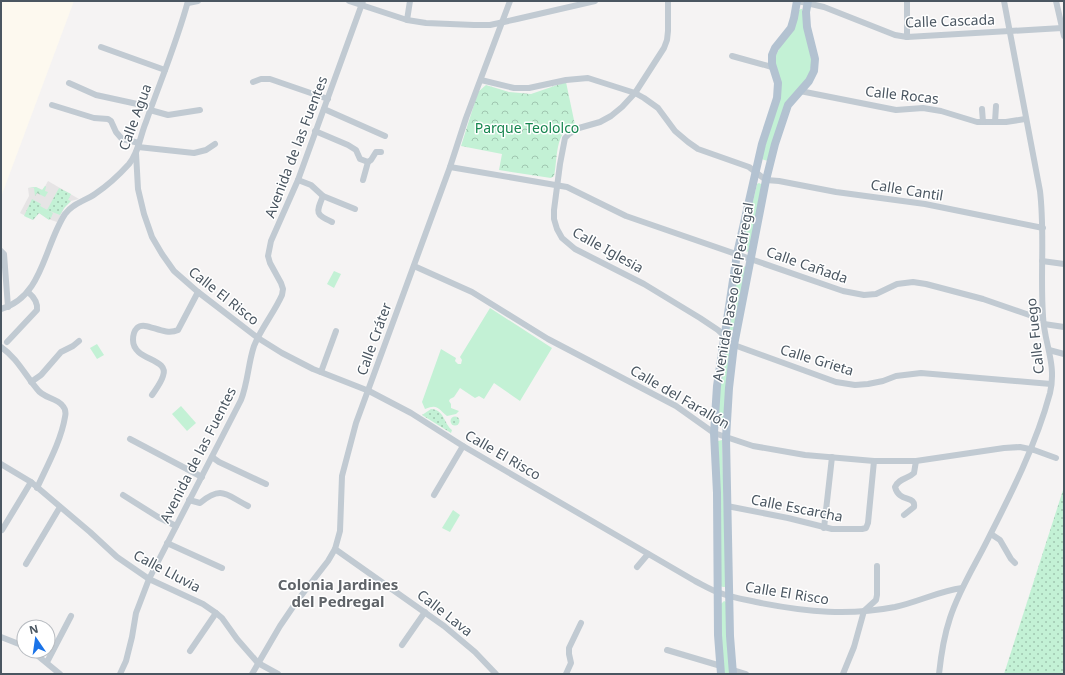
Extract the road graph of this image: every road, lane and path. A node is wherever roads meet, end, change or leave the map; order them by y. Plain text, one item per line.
1 (198, 1) edge
2 (349, 1) edge
3 (410, 1) edge
4 (510, 1) edge
5 (595, 1) edge
6 (668, 1) edge
7 (797, 1) edge
8 (907, 1) edge
9 (1004, 1) edge
10 (1056, 1) edge
11 (188, 2) edge
12 (808, 2) edge
13 (363, 3) edge
14 (407, 20) junction
15 (503, 22) junction
16 (1062, 28) junction
17 (1009, 31) junction
18 (1064, 36) edge
19 (907, 37) junction
20 (101, 47) dead end
21 (732, 56) dead end
22 (772, 68) junction
23 (165, 70) junction
24 (481, 80) junction
25 (253, 82) dead end
26 (69, 83) dead end
27 (800, 91) junction
28 (634, 93) junction
29 (328, 99) junction
30 (52, 105) dead end
31 (996, 106) dead end
32 (150, 109) junction
33 (324, 109) junction
34 (982, 109) dead end
35 (200, 110) dead end
36 (1025, 119) junction
37 (983, 122) junction
38 (995, 122) junction
39 (315, 132) junction
40 (385, 136) dead end
41 (215, 144) dead end
42 (138, 147) junction
43 (381, 152) dead end
44 (368, 162) junction
45 (450, 167) junction
46 (756, 173) junction
47 (298, 180) junction
48 (363, 180) dead end
49 (766, 180) junction
50 (558, 184) junction
51 (323, 196) junction
52 (355, 209) dead end
53 (332, 222) dead end
54 (1043, 228) junction
55 (1, 251) edge
56 (737, 254) junction
57 (752, 258) junction
58 (1042, 261) junction
59 (1064, 264) edge
60 (414, 266) junction
61 (28, 292) junction
62 (198, 292) junction
63 (8, 307) junction
64 (1, 310) edge
65 (1043, 321) junction
66 (1064, 327) edge
67 (336, 331) dead end
68 (724, 336) junction
69 (258, 338) junction
70 (79, 340) dead end
71 (7, 342) dead end
72 (734, 345) junction
73 (1, 347) edge
74 (1049, 350) junction
75 (1064, 354) edge
76 (321, 372) junction
77 (31, 382) junction
78 (1051, 384) junction
79 (368, 391) junction
80 (152, 395) dead end
81 (714, 433) junction
82 (726, 438) junction
83 (130, 440) dead end
84 (463, 446) junction
85 (1030, 449) junction
86 (212, 457) junction
87 (832, 457) junction
88 (1056, 458) dead end
89 (916, 460) junction
90 (874, 461) junction
91 (1, 464) edge
92 (202, 477) junction
93 (31, 482) junction
94 (266, 484) dead end
95 (37, 488) junction
96 (123, 495) dead end
97 (434, 495) dead end
98 (189, 500) junction
99 (248, 506) dead end
100 (727, 506) junction
101 (60, 507) junction
102 (904, 515) dead end
103 (176, 526) junction
104 (824, 528) junction
105 (2, 530) edge
106 (990, 534) junction
107 (167, 543) junction
108 (335, 549) junction
109 (648, 554) junction
110 (1015, 563) dead end
111 (26, 564) dead end
112 (877, 566) dead end
113 (637, 567) dead end
114 (222, 568) dead end
115 (149, 579) junction
116 (962, 588) junction
117 (718, 593) junction
118 (730, 596) junction
119 (864, 611) junction
120 (425, 612) junction
121 (216, 613) junction
122 (71, 616) dead end
123 (581, 623) dead end
124 (1, 637) edge
125 (16, 643) edge
126 (402, 645) dead end
127 (667, 650) dead end
128 (190, 651) dead end
129 (43, 659) edge
130 (47, 662) junction
131 (258, 663) junction
132 (721, 670) edge
133 (733, 672) edge
134 (60, 674) edge
135 (120, 674) edge
136 (252, 674) edge
137 (278, 674) edge
138 (496, 674) edge
139 (566, 674) edge
140 (746, 674) edge
141 (843, 674) edge
142 (939, 674) edge

1 - 11 street
2 - 13 street
3 - 14 street
4 - 15 street, Calle Cráter
5 - 15 street
6 - 28 street, Calle Iglesia
7 - 12 street, Calle Cascada
7 - 22 main road, Avenida Paseo del Pedregal
8 - 19 street
9 - 17 street, Calle Fuego
10 - 16 street
11 - 23 street, Calle Agua
12 - 19 street, Calle Cascada
12 - 27 main road, Avenida Paseo del Pedregal
13 - 14 street
13 - 29 street, Avenida de las Fuentes
14 - 15 street
15 - 24 street, Calle Cráter
16 - 17 street, Calle Cascada
16 - 18 street
17 - 19 street, Calle Cascada
17 - 36 street, Calle Fuego
20 - 23 street
21 - 22 street
22 - 46 main road, Avenida Paseo del Pedregal
23 - 32 street, Calle Agua
24 - 28 street
24 - 45 street, Calle Cráter
25 - 29 street
26 - 32 street
27 - 37 street, Calle Rocas
27 - 49 main road, Avenida Paseo del Pedregal
28 - 46 street
28 - 50 street, Calle Iglesia
29 - 33 street, Avenida de las Fuentes
30 - 42 street
31 - 38 street
32 - 35 street
32 - 42 street, Calle Agua
33 - 39 street, Avenida de las Fuentes
33 - 40 street
34 - 37 street
36 - 38 street, Calle Rocas
36 - 54 street, Calle Fuego
37 - 38 street, Calle Rocas
39 - 44 street
39 - 47 street, Avenida de las Fuentes
41 - 42 street
42 - 61 street, Calle Agua
42 - 62 street, Calle El Risco
43 - 44 street
44 - 48 street
45 - 50 street, Calle Cañada
45 - 60 street, Calle Cráter
46 - 49 street
46 - 56 main road, Avenida Paseo del Pedregal
47 - 51 street
47 - 69 street, Avenida de las Fuentes
49 - 54 street, Calle Cantil
49 - 57 main road, Avenida Paseo del Pedregal
50 - 56 street, Calle Cañada
50 - 68 street, Calle Iglesia
51 - 52 street
51 - 53 street
54 - 58 street, Calle Fuego
55 - 63 street
56 - 57 street, Calle Cañada
56 - 68 main road, Avenida Paseo del Pedregal
57 - 65 street, Calle Cañada
57 - 72 main road, Avenida Paseo del Pedregal
58 - 59 street
58 - 65 street, Calle Fuego
60 - 79 street, Calle Cráter
60 - 81 street, Calle del Farallón
61 - 63 street, Calle Agua
61 - 71 street
62 - 69 street, Calle El Risco
62 - 80 street
63 - 64 street, Calle Agua
65 - 66 street, Calle Cañada
65 - 74 street, Calle Fuego
67 - 76 street
68 - 72 street, Calle Grieta
68 - 81 main road, Avenida Paseo del Pedregal
69 - 76 street, Calle El Risco
69 - 86 street, Avenida de las Fuentes
70 - 77 street
72 - 78 street, Calle Grieta
72 - 82 main road, Avenida Paseo del Pedregal
73 - 77 street
74 - 75 street
74 - 78 street, Calle Fuego
76 - 79 street, Calle El Risco
77 - 95 street
78 - 85 street, Calle Fuego
79 - 84 street, Calle El Risco
79 - 108 street, Calle Cráter
81 - 82 street, Calle del Farallón
81 - 117 main road, Avenida Paseo del Pedregal
82 - 87 street, Calle del Farallón
82 - 100 main road, Avenida Paseo del Pedregal
83 - 92 street
84 - 97 street
84 - 109 street, Calle El Risco
85 - 88 street, Calle del Farallón
85 - 89 street, Calle del Farallón
85 - 106 street, Calle Fuego
86 - 92 street, Avenida de las Fuentes
86 - 94 street
87 - 90 street, Calle del Farallón
87 - 104 street
89 - 90 street, Calle del Farallón
89 - 102 street
90 - 104 street, Calle Escarcha
91 - 93 street, Calle Lluvia
92 - 98 street, Avenida de las Fuentes
93 - 95 street, Calle Lluvia
93 - 105 street
95 - 101 street, Calle Lluvia
96 - 103 street
98 - 99 street
98 - 103 street, Avenida de las Fuentes
100 - 104 street, Calle Escarcha
100 - 118 main road, Avenida Paseo del Pedregal
101 - 111 street
101 - 115 street, Calle Lluvia
103 - 107 street, Avenida de las Fuentes
106 - 110 street
106 - 116 street, Calle Fuego
107 - 114 street
107 - 115 street, Avenida de las Fuentes
108 - 120 street, Calle Lava
108 - 131 street, Calle Cráter
109 - 113 street
109 - 117 street, Calle El Risco
112 - 119 street
115 - 121 street, Calle Lluvia
115 - 135 street, Avenida de las Fuentes
116 - 119 street, Calle El Risco
116 - 142 street, Calle Fuego
117 - 118 street, Calle El Risco
117 - 132 main road, Avenida Paseo del Pedregal
118 - 119 street, Calle El Risco
118 - 133 main road, Avenida Paseo del Pedregal
119 - 141 street
120 - 126 street
120 - 138 street, Calle Lava
121 - 128 street
121 - 131 street, Calle Lluvia
122 - 130 street
123 - 139 street
124 - 125 street
127 - 132 street
129 - 130 street
130 - 134 street
131 - 136 street, Calle Cráter
131 - 137 street, Calle Lluvia
133 - 140 street

